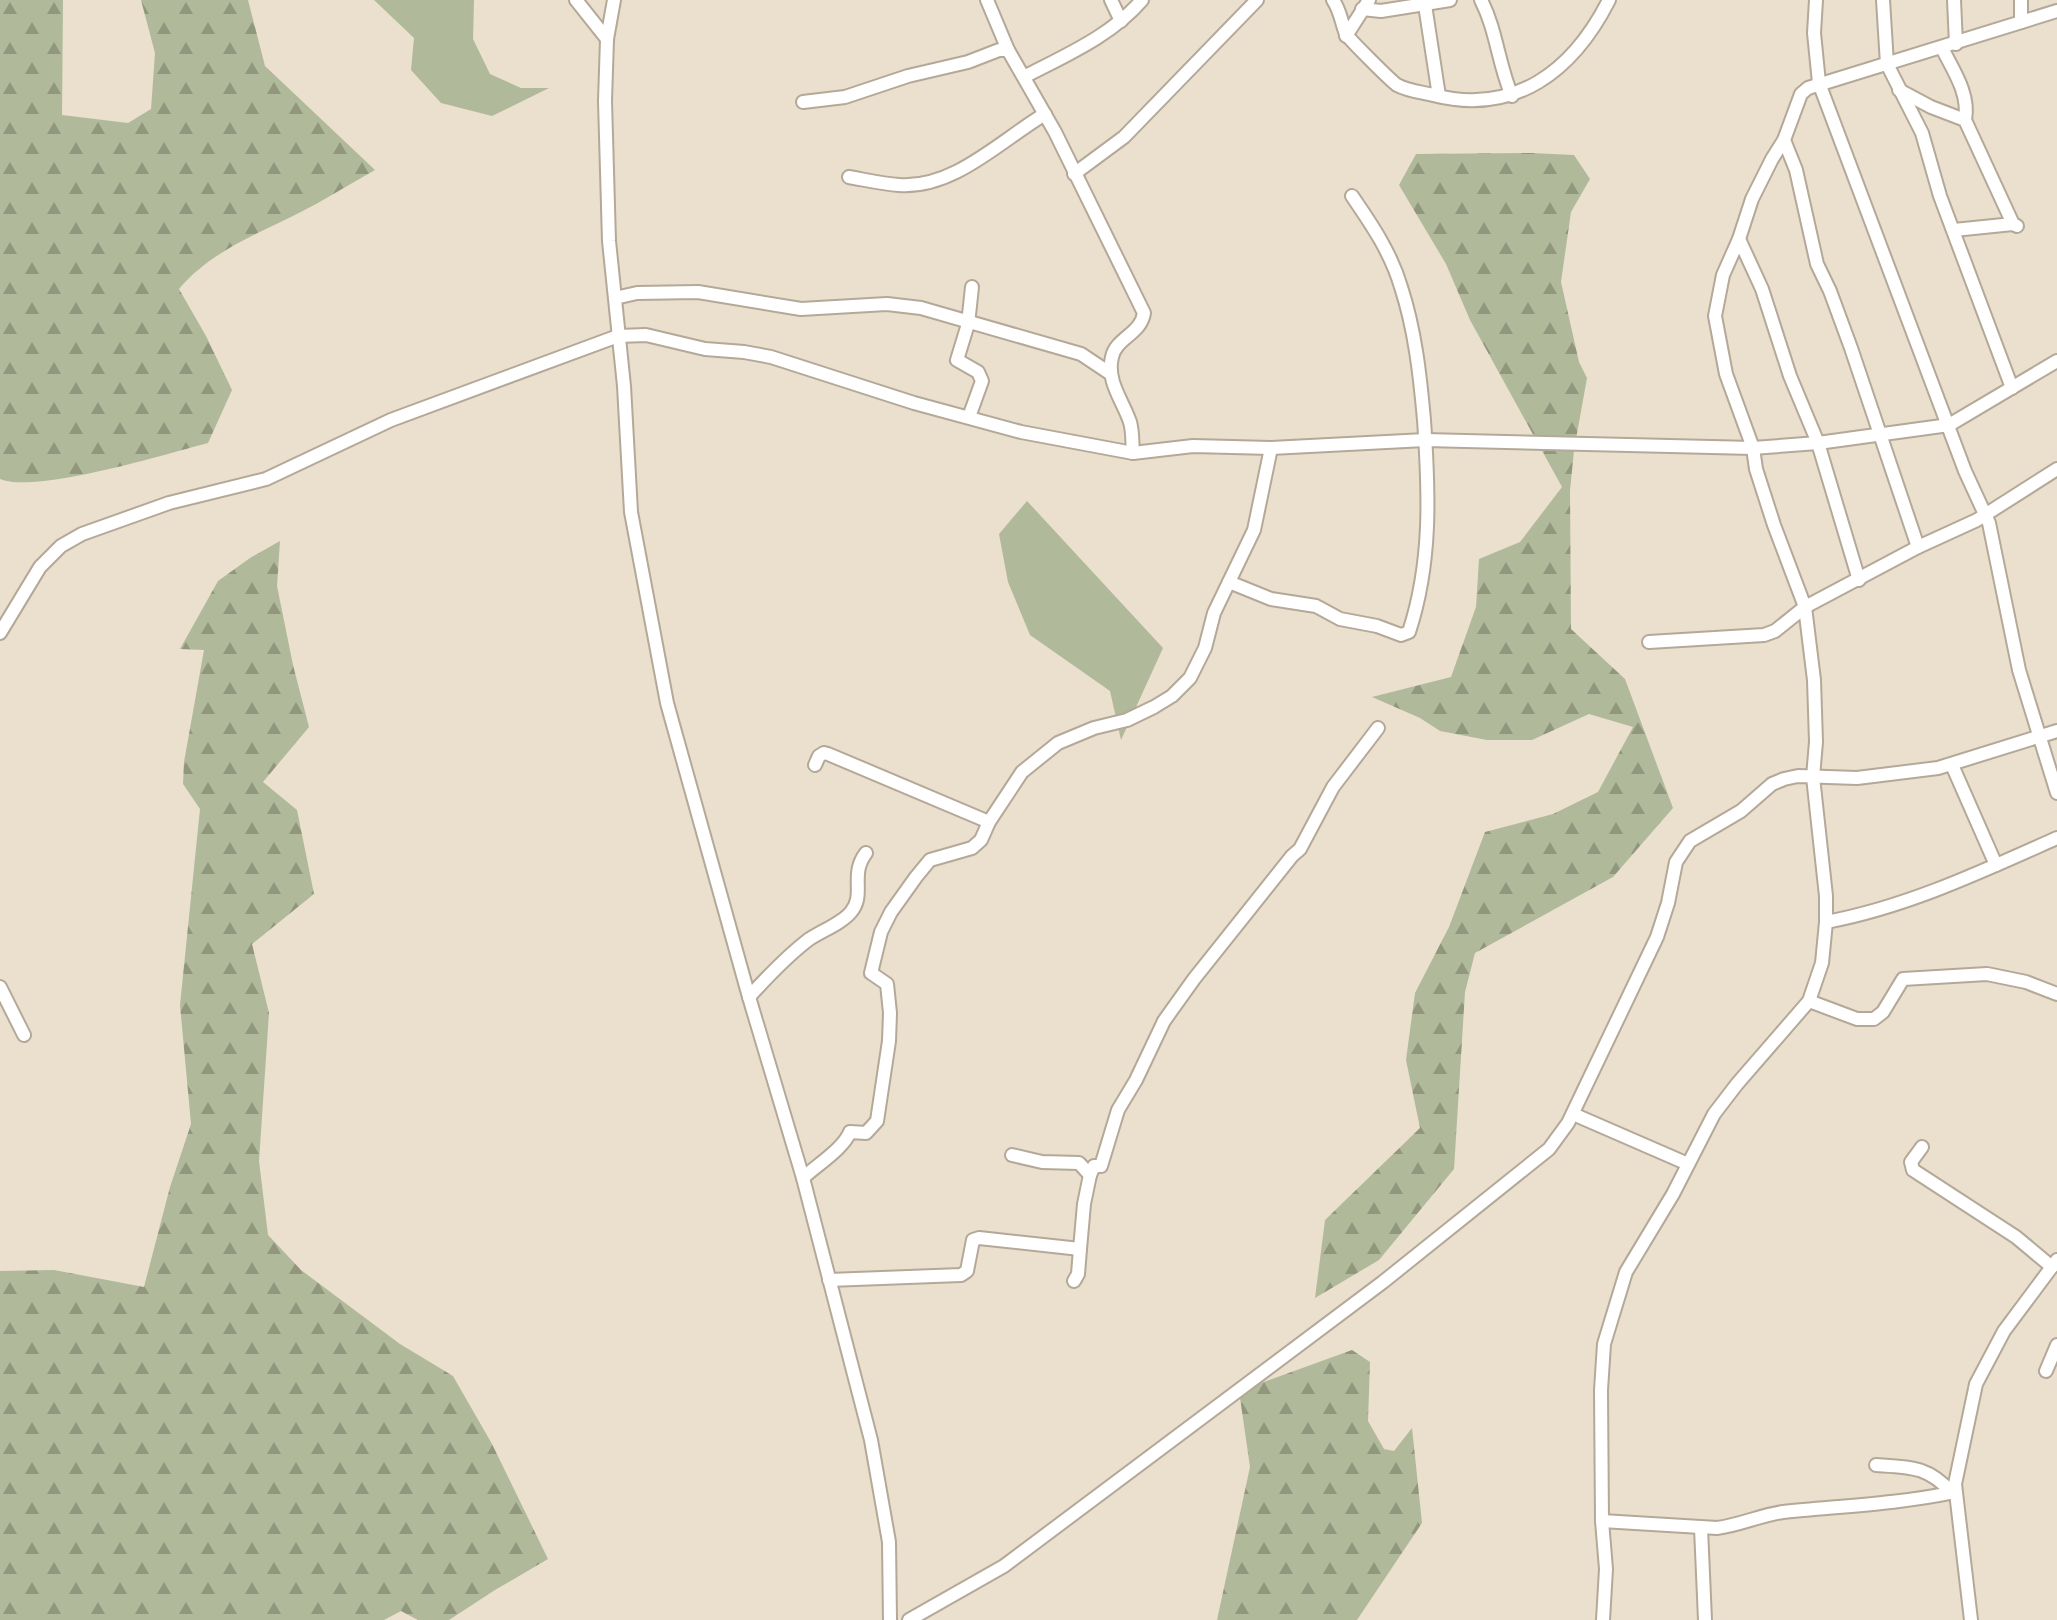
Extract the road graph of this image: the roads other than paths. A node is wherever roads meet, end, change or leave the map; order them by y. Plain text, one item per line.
1 (576, 0) edge
2 (614, 0) edge
3 (987, 0) edge
4 (1111, 0) edge
5 (1142, 0) edge
6 (1257, 0) edge
7 (1333, 0) edge
8 (1450, 0) edge
9 (1481, 0) edge
10 (1609, 0) edge
11 (1816, 0) edge
12 (1883, 0) edge
13 (1954, 0) edge
14 (2021, 0) edge
15 (1366, 4) edge
16 (1425, 5) junction
17 (2057, 11) edge
18 (1121, 21) junction
19 (2021, 22) junction
20 (1346, 36) junction
21 (607, 39) junction
22 (1956, 44) junction
23 (1942, 48) junction
24 (1008, 50) junction
25 (1887, 64) junction
26 (1024, 77) junction
27 (1819, 83) junction
28 (1899, 90) junction
29 (1439, 96) junction
30 (1512, 96) junction
31 (803, 102) dead end
32 (1045, 114) junction
33 (1965, 120) junction
34 (1784, 140) junction
35 (1074, 174) junction
36 (849, 177) dead end
37 (1352, 196) dead end
38 (1954, 230) junction
39 (1739, 239) junction
40 (972, 287) dead end
41 (615, 298) junction
42 (968, 324) junction
43 (618, 336) junction
44 (2057, 361) edge
45 (1111, 374) junction
46 (2012, 388) junction
47 (969, 417) junction
48 (1949, 425) junction
49 (1880, 435) junction
50 (1425, 440) junction
51 (1818, 443) junction
52 (1271, 448) junction
53 (1753, 448) junction
54 (1133, 453) junction
55 (2057, 469) edge
56 (1985, 514) junction
57 (1918, 547) junction
58 (1859, 580) junction
59 (1229, 582) junction
60 (1805, 607) junction
61 (0, 633) edge
62 (1649, 642) dead end
63 (1378, 728) dead end
64 (2057, 731) edge
65 (2039, 737) junction
66 (815, 765) dead end
67 (1952, 765) junction
68 (1813, 777) junction
69 (2057, 793) edge
70 (989, 822) junction
71 (2057, 838) edge
72 (866, 853) dead end
73 (1996, 865) junction
74 (1826, 922) junction
75 (0, 987) edge
76 (2057, 994) edge
77 (749, 997) junction
78 (1809, 1001) junction
79 (24, 1035) dead end
80 (1573, 1114) junction
81 (1922, 1147) dead end
82 (1012, 1155) dead end
83 (1688, 1164) junction
84 (1090, 1175) junction
85 (803, 1178) junction
86 (1080, 1249) junction
87 (2055, 1264) edge
88 (829, 1280) junction
89 (1074, 1281) dead end
90 (2057, 1345) edge
91 (2046, 1371) dead end
92 (1876, 1465) dead end
93 (1954, 1493) junction
94 (1602, 1521) junction
95 (1701, 1528) junction
96 (890, 1620) edge
97 (909, 1620) edge
98 (1603, 1620) edge
99 (1705, 1620) edge
100 (1971, 1620) edge

1 - 21 street
2 - 21 street
3 - 24 street
4 - 18 street
5 - 18 street
6 - 35 street
7 - 20 street
8 - 16 street
9 - 30 street
10 - 30 street
11 - 27 street
12 - 25 street
13 - 22 street
14 - 19 street
15 - 16 street
15 - 20 street
16 - 29 street
17 - 19 street
18 - 26 street
19 - 22 street
20 - 29 street
21 - 41 street
22 - 23 street
23 - 25 street
23 - 33 street
24 - 26 street
24 - 31 street
25 - 27 street
25 - 28 street
26 - 32 street
27 - 34 street
27 - 48 street
28 - 33 street
28 - 38 street
29 - 30 street
32 - 35 street
32 - 36 street
33 - 38 street
34 - 39 street
34 - 49 street
35 - 45 street
37 - 50 street
38 - 46 street
39 - 51 street
39 - 53 street
40 - 42 street
41 - 42 street
41 - 43 street
42 - 45 street
42 - 47 street
43 - 47 street
43 - 61 street
43 - 77 street
44 - 46 street
45 - 54 street
46 - 48 street
47 - 54 street
48 - 49 street
48 - 56 street
49 - 51 street
49 - 57 street
50 - 52 street
50 - 53 street
50 - 59 street
51 - 53 street
51 - 58 street
52 - 54 street
52 - 59 street
53 - 60 street
55 - 56 street
56 - 57 street
56 - 65 street
57 - 58 street
58 - 60 street
59 - 70 street
60 - 62 street
60 - 68 street
63 - 84 street
64 - 65 street
65 - 67 street
65 - 69 street
66 - 70 street
67 - 68 street
67 - 73 street
68 - 74 street
68 - 80 street
70 - 85 street
71 - 73 street
72 - 77 street
73 - 74 street
74 - 78 street
75 - 79 street
76 - 78 street
77 - 85 street
78 - 83 street
80 - 83 street
80 - 97 street
81 - 87 street
82 - 84 street
83 - 94 street
84 - 86 street
85 - 88 street
86 - 88 street
86 - 89 street
87 - 93 street
88 - 96 street
90 - 91 street
92 - 93 street
93 - 95 street
93 - 100 street
94 - 95 street
94 - 98 street
95 - 99 street

